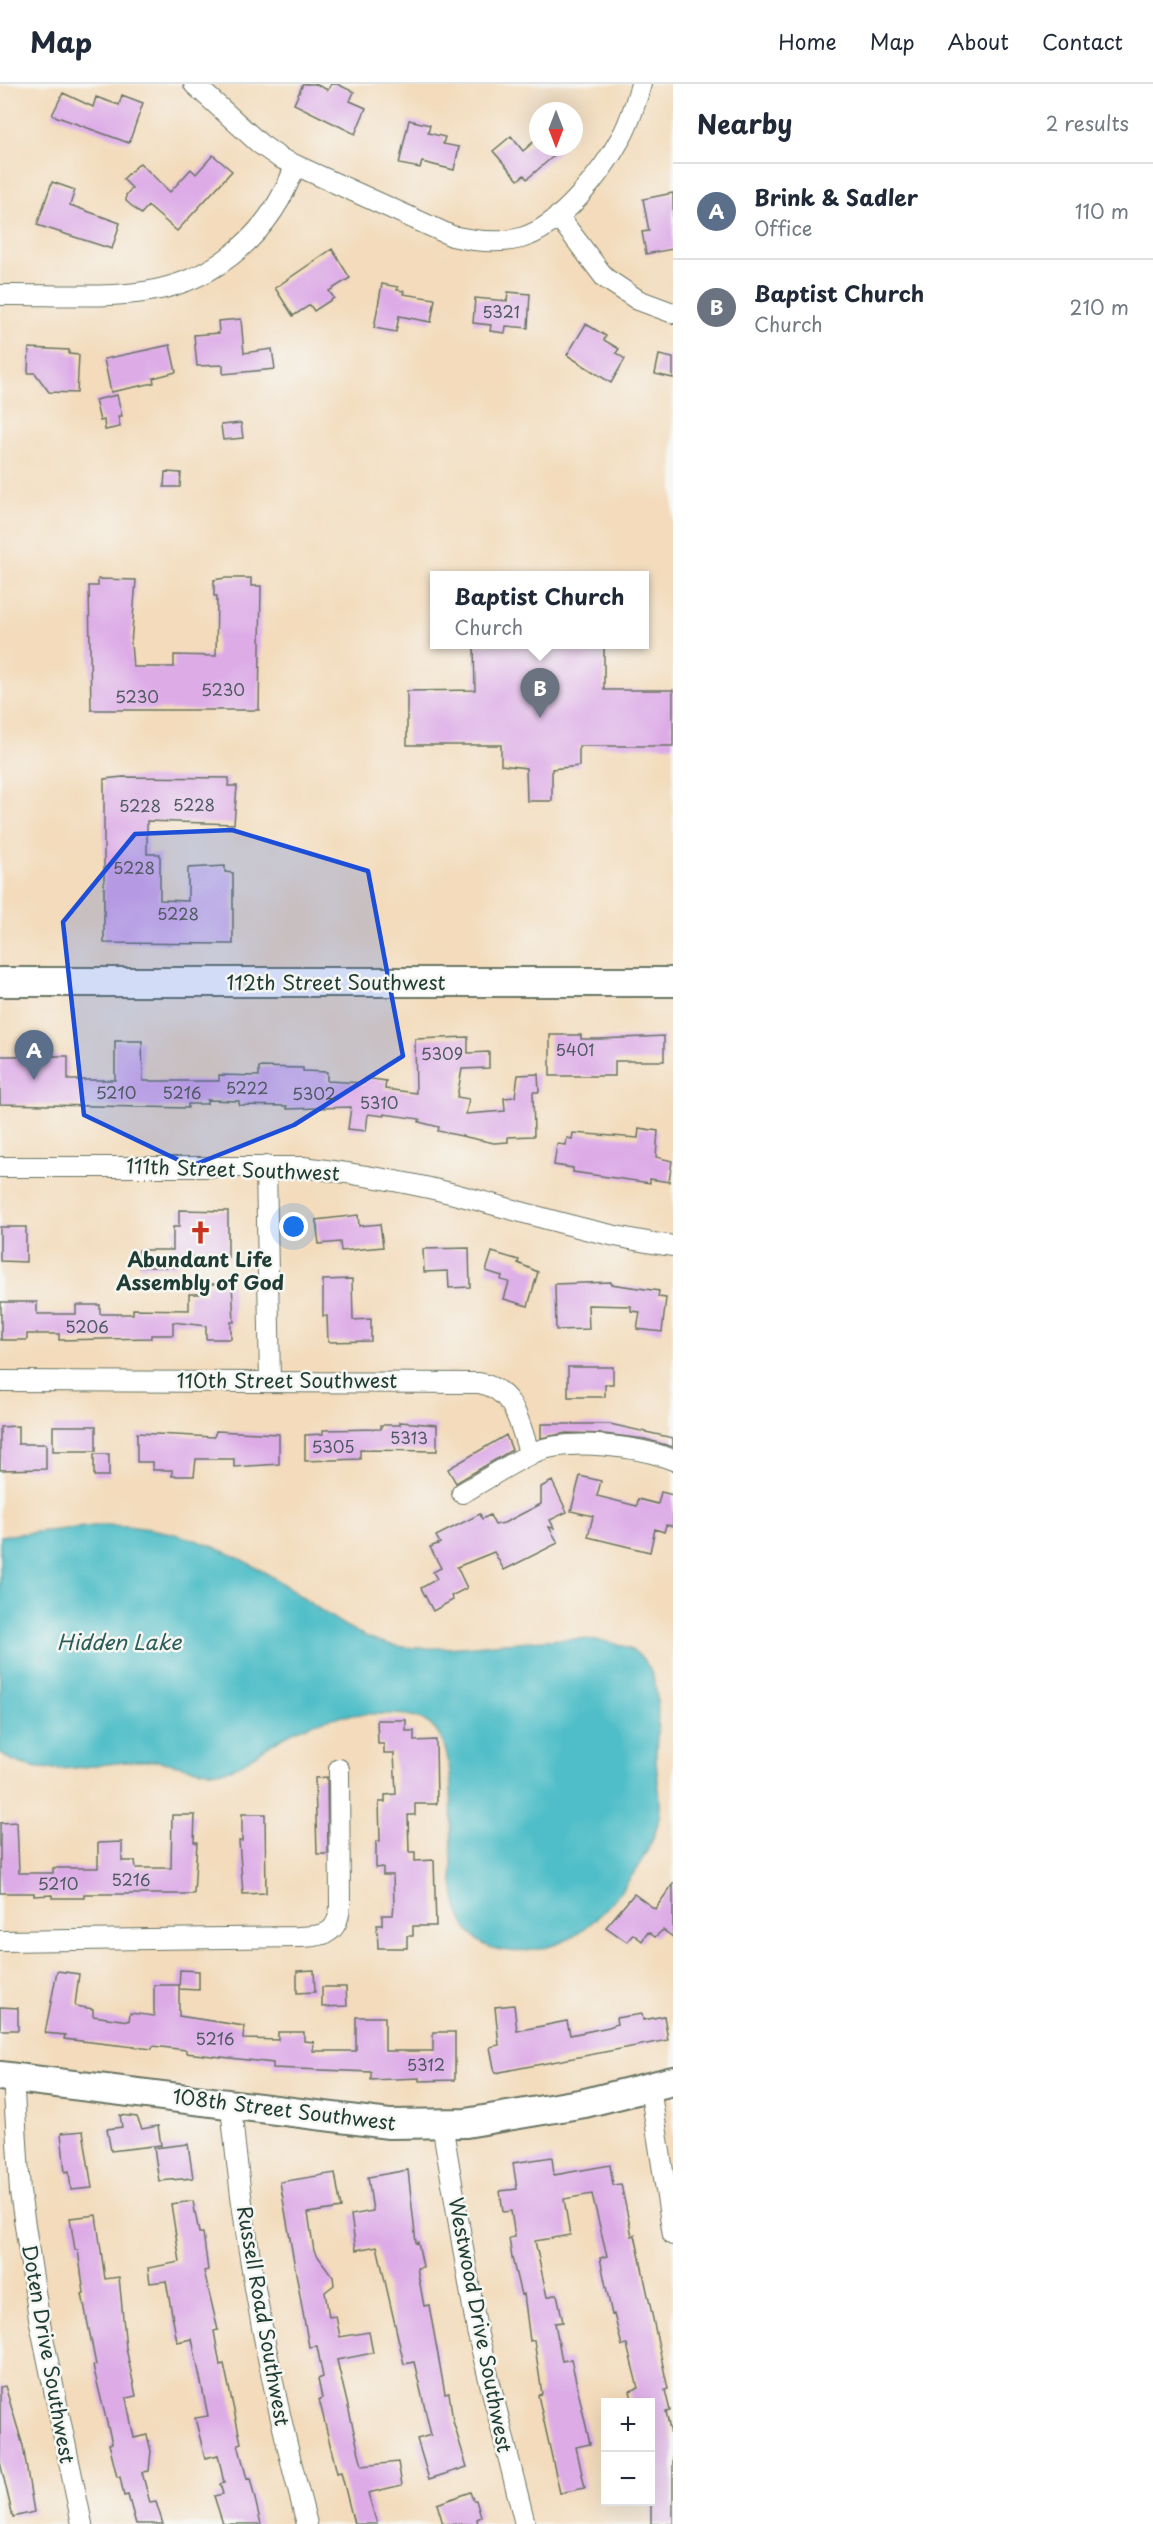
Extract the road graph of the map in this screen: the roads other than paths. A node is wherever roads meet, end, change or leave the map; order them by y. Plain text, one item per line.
1 (194, 84) edge
2 (641, 84) edge
3 (295, 166) junction
4 (558, 216) junction
5 (0, 295) edge
6 (673, 313) edge
7 (0, 982) edge
8 (673, 982) edge
9 (0, 1167) edge
10 (266, 1167) junction
11 (673, 1246) edge
12 (0, 1380) edge
13 (270, 1381) junction
14 (530, 1455) junction
15 (673, 1460) edge
16 (462, 1493) dead end
17 (339, 1769) dead end
18 (0, 1941) edge
19 (7, 2076) edge
20 (661, 2085) edge
21 (231, 2106) junction
22 (442, 2124) junction
23 (673, 2235) edge
24 (82, 2524) edge
25 (307, 2524) edge
26 (525, 2524) edge

1 - 3 street
2 - 4 street
3 - 4 street
3 - 5 street
4 - 6 street
7 - 8 street, 112th Street Southwest
9 - 10 street, 111th Street Southwest
10 - 11 street, 111th Street Southwest
10 - 13 street
12 - 13 street, 110th Street Southwest
13 - 14 street, 110th Street Southwest
14 - 15 street
14 - 16 street
17 - 18 street
19 - 21 street, 108th Street Southwest
19 - 24 street, Doten Drive Southwest
20 - 22 street, 108th Street Southwest
20 - 23 street
21 - 22 street, 108th Street Southwest
21 - 25 street, Russell Road Southwest
22 - 26 street, Westwood Drive Southwest

